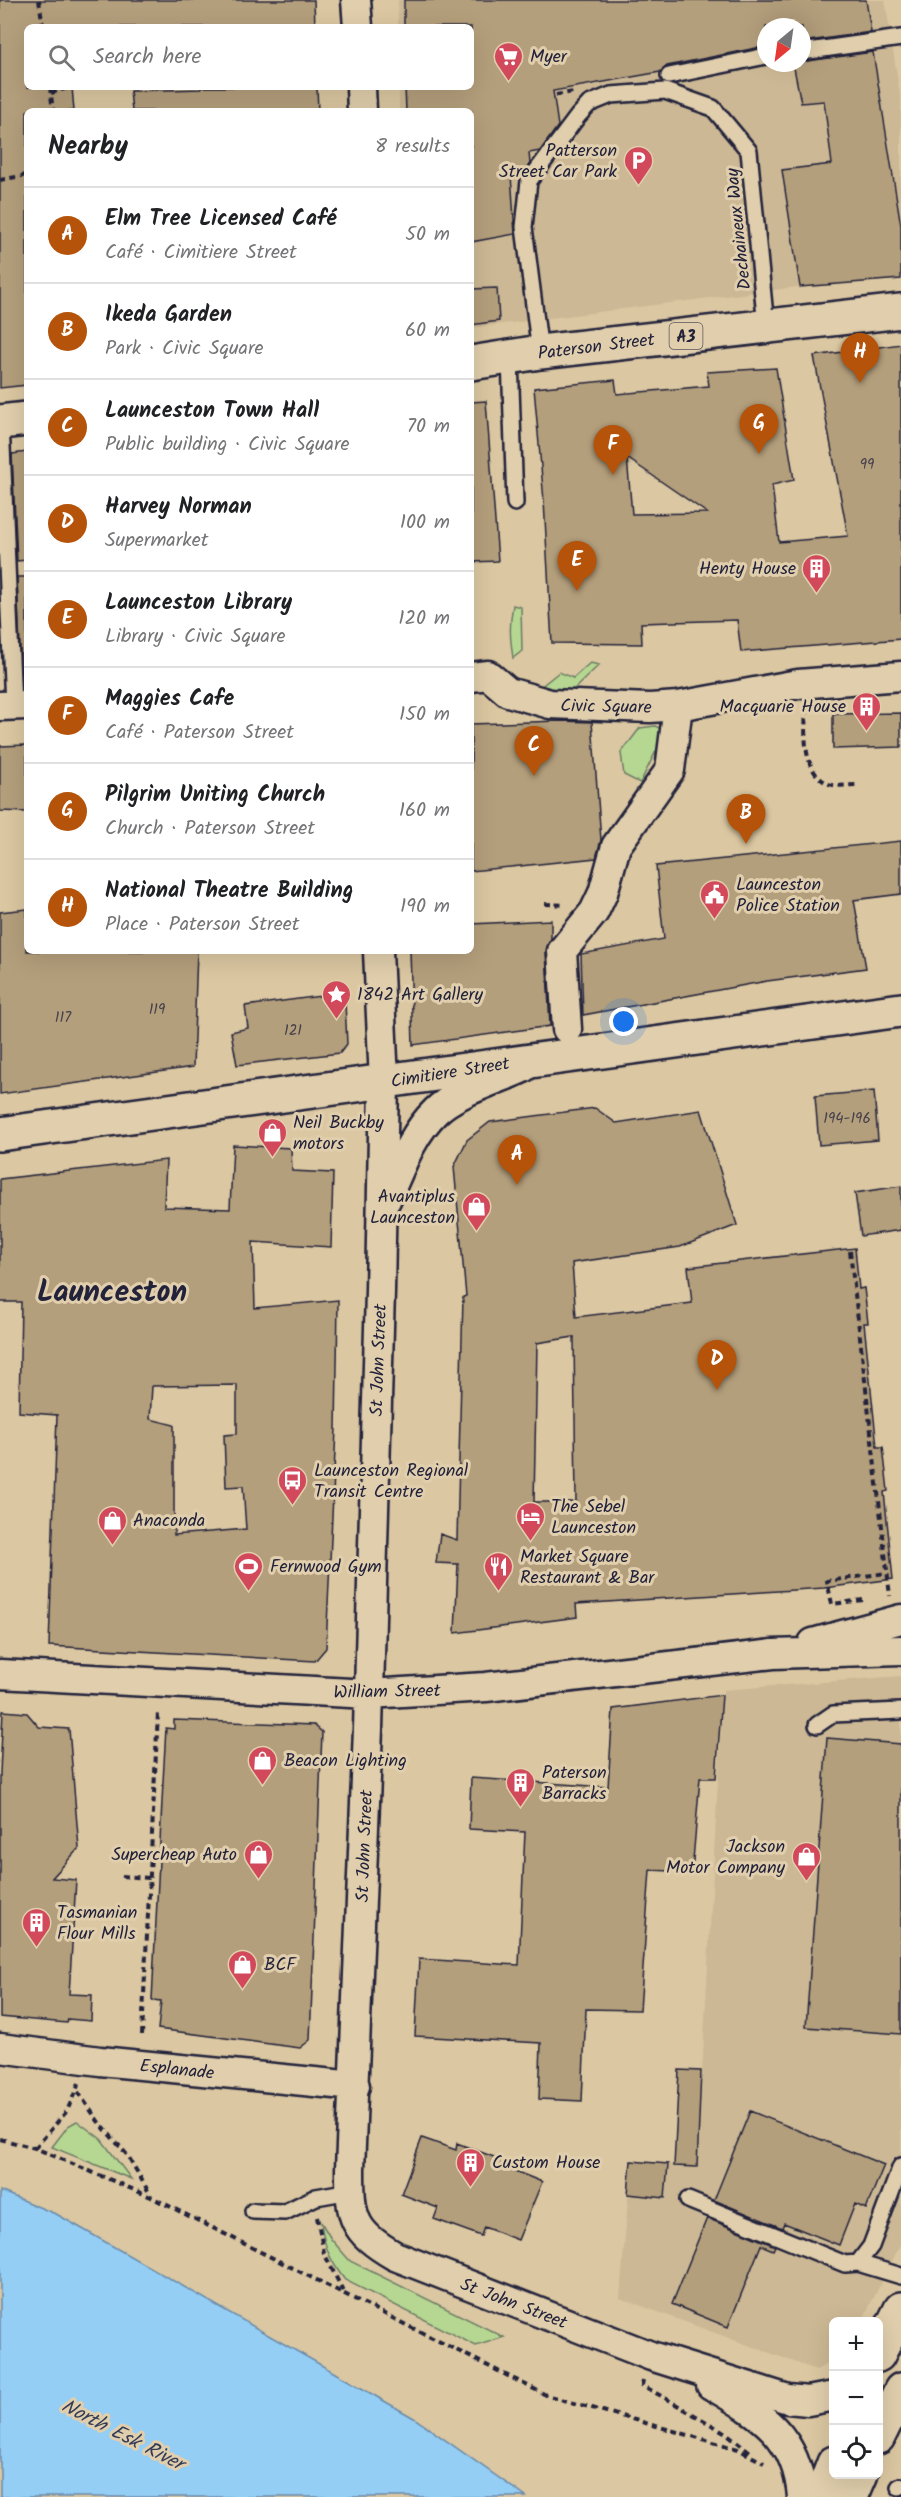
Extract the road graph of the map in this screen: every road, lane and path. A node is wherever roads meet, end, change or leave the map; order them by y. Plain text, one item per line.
1 (39, 0) edge
2 (356, 0) edge
3 (43, 24) edge
4 (357, 24) edge
5 (901, 38) edge
6 (811, 51) edge
7 (757, 58) edge
8 (669, 76) dead end
9 (50, 90) edge
10 (61, 90) edge
11 (361, 90) edge
12 (51, 93) junction
13 (53, 108) edge
14 (362, 108) edge
15 (24, 176) edge
16 (0, 180) edge
17 (901, 311) edge
18 (766, 327) junction
19 (525, 355) junction
20 (474, 363) edge
21 (24, 419) edge
22 (0, 422) edge
23 (514, 503) dead end
24 (901, 676) edge
25 (474, 677) edge
26 (807, 683) junction
27 (13, 706) edge
28 (678, 706) junction
29 (857, 785) dead end
30 (378, 954) edge
31 (901, 1010) edge
32 (567, 1029) dead end
33 (550, 1057) junction
34 (384, 1082) junction
35 (0, 1134) edge
36 (381, 1211) junction
37 (850, 1251) dead end
38 (887, 1573) junction
39 (889, 1588) dead end
40 (878, 1598) dead end
41 (867, 1600) dead end
42 (896, 1608) edge
43 (901, 1650) edge
44 (773, 1654) junction
45 (0, 1674) edge
46 (369, 1694) junction
47 (901, 1711) edge
48 (158, 1712) dead end
49 (817, 1725) dead end
50 (122, 1876) dead end
51 (150, 1878) junction
52 (142, 2035) dead end
53 (0, 2048) edge
54 (83, 2058) junction
55 (355, 2086) junction
56 (78, 2092) junction
57 (0, 2139) edge
58 (35, 2148) junction
59 (901, 2166) edge
60 (350, 2191) junction
61 (151, 2197) junction
62 (688, 2200) dead end
63 (317, 2209) dead end
64 (253, 2211) dead end
65 (858, 2263) junction
66 (901, 2276) edge
67 (343, 2292) junction
68 (901, 2309) edge
69 (883, 2347) edge
70 (651, 2356) junction
71 (681, 2366) junction
72 (901, 2391) edge
73 (829, 2397) edge
74 (883, 2429) edge
75 (761, 2460) junction
76 (770, 2469) dead end
77 (829, 2476) edge
78 (859, 2479) edge
79 (802, 2497) edge
80 (821, 2497) edge
81 (851, 2497) edge

1 - 3 path
2 - 4 street
5 - 6 lane
7 - 8 lane
9 - 12 path
10 - 12 path
11 - 14 street
12 - 13 path
15 - 16 path
17 - 18 main road, Paterson Street / A3
18 - 19 main road, Paterson Street / A3
18 - 19 lane, Dechaineux Way
19 - 20 main road, Paterson Street / A3
19 - 23 lane, Dechaineux Way
21 - 22 main road
22 - 27 lane
24 - 26 street, Civic Square
25 - 28 street, Civic Square
26 - 28 street, Civic Square
26 - 29 path
28 - 32 street, Civic Square
30 - 34 street, St John Street
31 - 33 main road, Cimitiere Street
33 - 34 main road, Cimitiere Street
33 - 36 street
34 - 35 main road, Cimitiere Street
34 - 36 street, St John Street
36 - 46 street, St John Street
37 - 38 path
38 - 39 path
38 - 41 path
40 - 42 path
42 - 44 street, William Street
43 - 44 street, William Street
44 - 46 street, William Street
45 - 46 street, William Street
46 - 55 street, St John Street
47 - 49 lane
48 - 51 path
50 - 51 path
51 - 52 path
53 - 54 street, Esplanade
54 - 55 street, Esplanade
54 - 56 path
55 - 60 street, St John Street
56 - 58 path
56 - 61 path
57 - 58 path
58 - 61 path
59 - 65 lane
60 - 64 lane
60 - 70 street, St John Street
61 - 67 path
62 - 65 lane
63 - 67 path
65 - 66 lane
67 - 75 path
68 - 69 main road
70 - 71 street, St John Street
70 - 75 path
71 - 73 street, St John Street
71 - 79 street
72 - 74 main road
75 - 76 path
77 - 80 main road
78 - 81 main road

